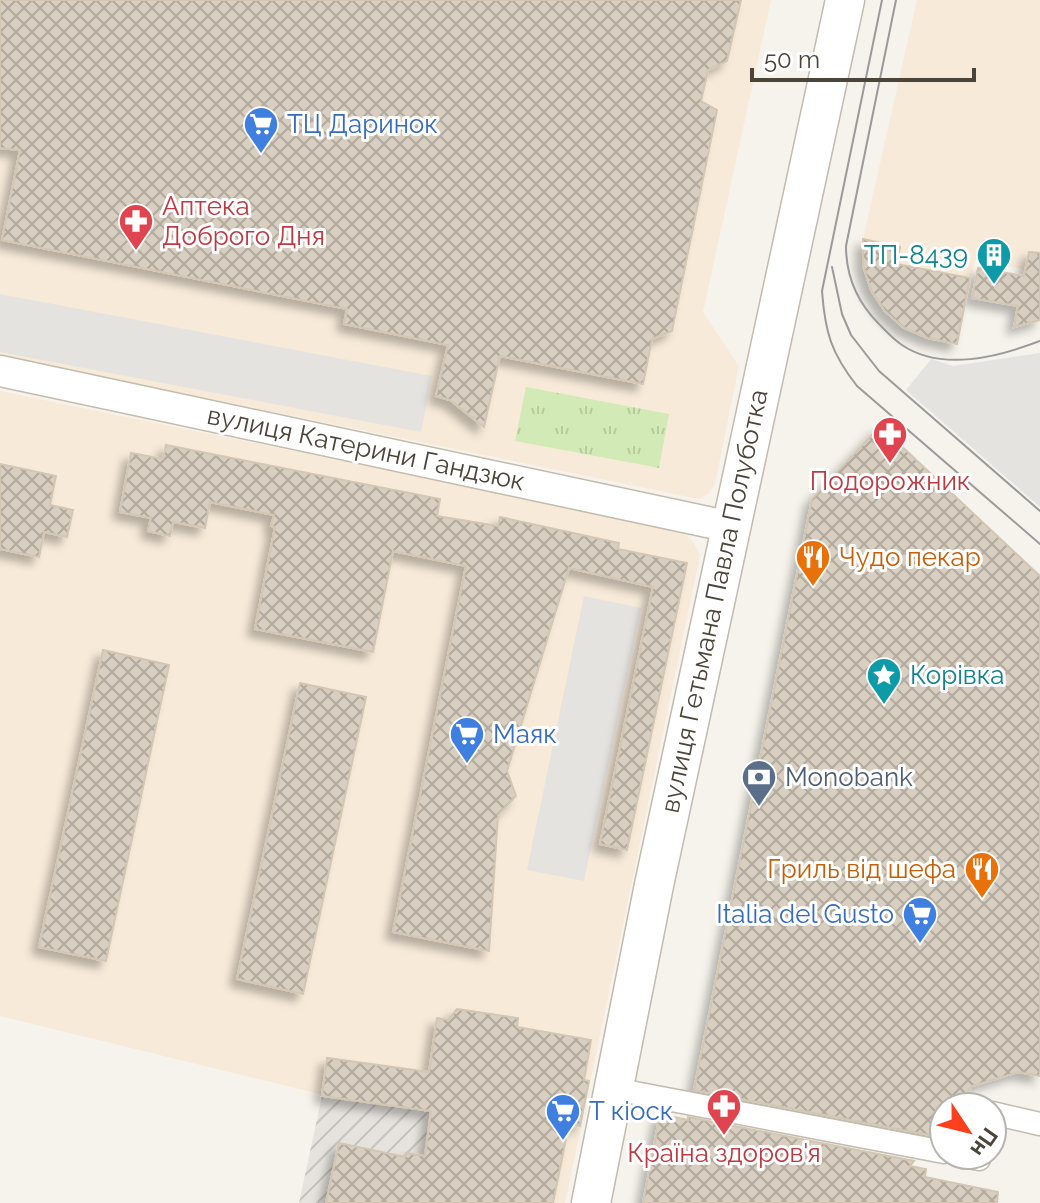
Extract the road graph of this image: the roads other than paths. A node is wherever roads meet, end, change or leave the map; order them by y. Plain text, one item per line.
1 (845, 0) edge
2 (0, 371) edge
3 (731, 527) junction
4 (614, 1089) junction
5 (1008, 1117) edge
6 (1040, 1124) edge
7 (928, 1149) edge
8 (591, 1203) edge

1 - 3 street, вулиця Гетьмана Павла Полуботка
2 - 3 street, вулиця Катерини Гандзюк
3 - 4 street, вулиця Гетьмана Павла Полуботка
4 - 7 street
4 - 8 street, вулиця Гетьмана Павла Полуботка
5 - 6 street

